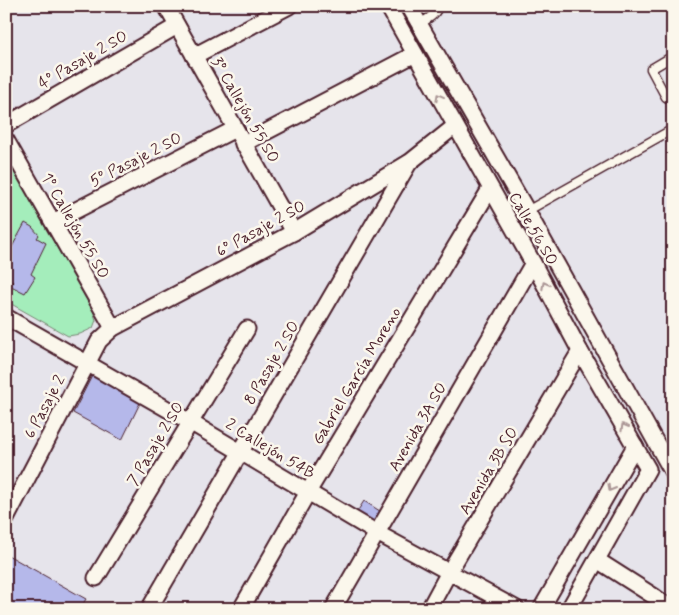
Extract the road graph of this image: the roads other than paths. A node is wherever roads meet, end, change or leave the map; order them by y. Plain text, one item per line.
1 (166, 6) edge
2 (289, 6) edge
3 (388, 6) edge
4 (409, 6) edge
5 (438, 6) edge
6 (420, 24) junction
7 (177, 26) junction
8 (415, 54) junction
9 (194, 56) junction
10 (673, 56) edge
11 (673, 96) edge
12 (6, 125) edge
13 (455, 126) junction
14 (235, 129) junction
15 (673, 129) edge
16 (6, 140) edge
17 (244, 144) junction
18 (410, 162) junction
19 (490, 189) junction
20 (527, 211) junction
21 (53, 222) junction
22 (294, 232) junction
23 (533, 263) junction
24 (6, 317) edge
25 (113, 328) junction
26 (247, 329) dead end
27 (580, 351) junction
28 (88, 363) junction
29 (190, 422) junction
30 (635, 446) junction
31 (241, 452) junction
32 (673, 473) edge
33 (308, 492) junction
34 (6, 519) edge
35 (377, 533) junction
36 (597, 560) junction
37 (449, 572) junction
38 (96, 578) dead end
39 (149, 609) edge
40 (241, 609) edge
41 (333, 609) edge
42 (428, 609) edge
43 (517, 609) edge
44 (541, 609) edge
45 (569, 609) edge
46 (671, 609) edge

1 - 7 street, 3º Callejón 55 SO
2 - 9 street
3 - 8 street, Calle 56 SO
4 - 6 street
5 - 6 lane
6 - 20 street
7 - 9 street, 3º Callejón 55 SO
7 - 12 street, 4º Pasaje 2 SO
13 -> 8 street, Calle 56 SO
8 - 17 street
9 - 14 street, 3º Callejón 55 SO
10 - 11 lane
13 - 18 street, 6º Pasaje 2 SO
13 - 19 street, Calle 56 SO
14 - 17 street, 3º Callejón 55 SO
14 - 21 street, 5º Pasaje 2 SO
15 - 20 lane
16 - 21 street, 1º Callejón 55 SO
17 - 22 street, 3º Callejón 55 SO
18 - 22 street, 6º Pasaje 2 SO
18 - 31 street, 8 Pasaje 2 SO
19 - 23 street, Calle 56 SO
19 - 33 street, Gabriel García Moreno
20 - 32 street
21 - 25 street, 1º Callejón 55 SO
22 - 25 street, 6º Pasaje 2 SO
27 -> 23 street, Calle 56 SO
23 - 35 street, Avenida 3A SO
24 - 28 street, 2 Callejón 54B
25 - 28 street, 6º Pasaje 2 SO
26 - 29 street, 7 Pasaje 2 SO
30 -> 27 street, Calle 56 SO
27 - 37 street, Avenida 3B SO
28 - 29 street, 2 Callejón 54B
28 - 34 street, 6 Pasaje 2
29 - 31 street, 2 Callejón 54B
29 - 38 street, 7 Pasaje 2 SO
30 - 36 street, Calle 56 SO
30 -> 44 street
31 - 33 street, 2 Callejón 54B
31 - 39 street, 8 Pasaje 2 SO
33 - 35 street, 2 Callejón 54B
33 - 40 street, Gabriel García Moreno
35 - 37 street, 2 Callejón 54B
35 - 41 street, Avenida 3A SO
36 - 45 street
36 - 46 street
37 - 42 street, Avenida 3B SO
37 - 43 street, 2 Callejón 54B

